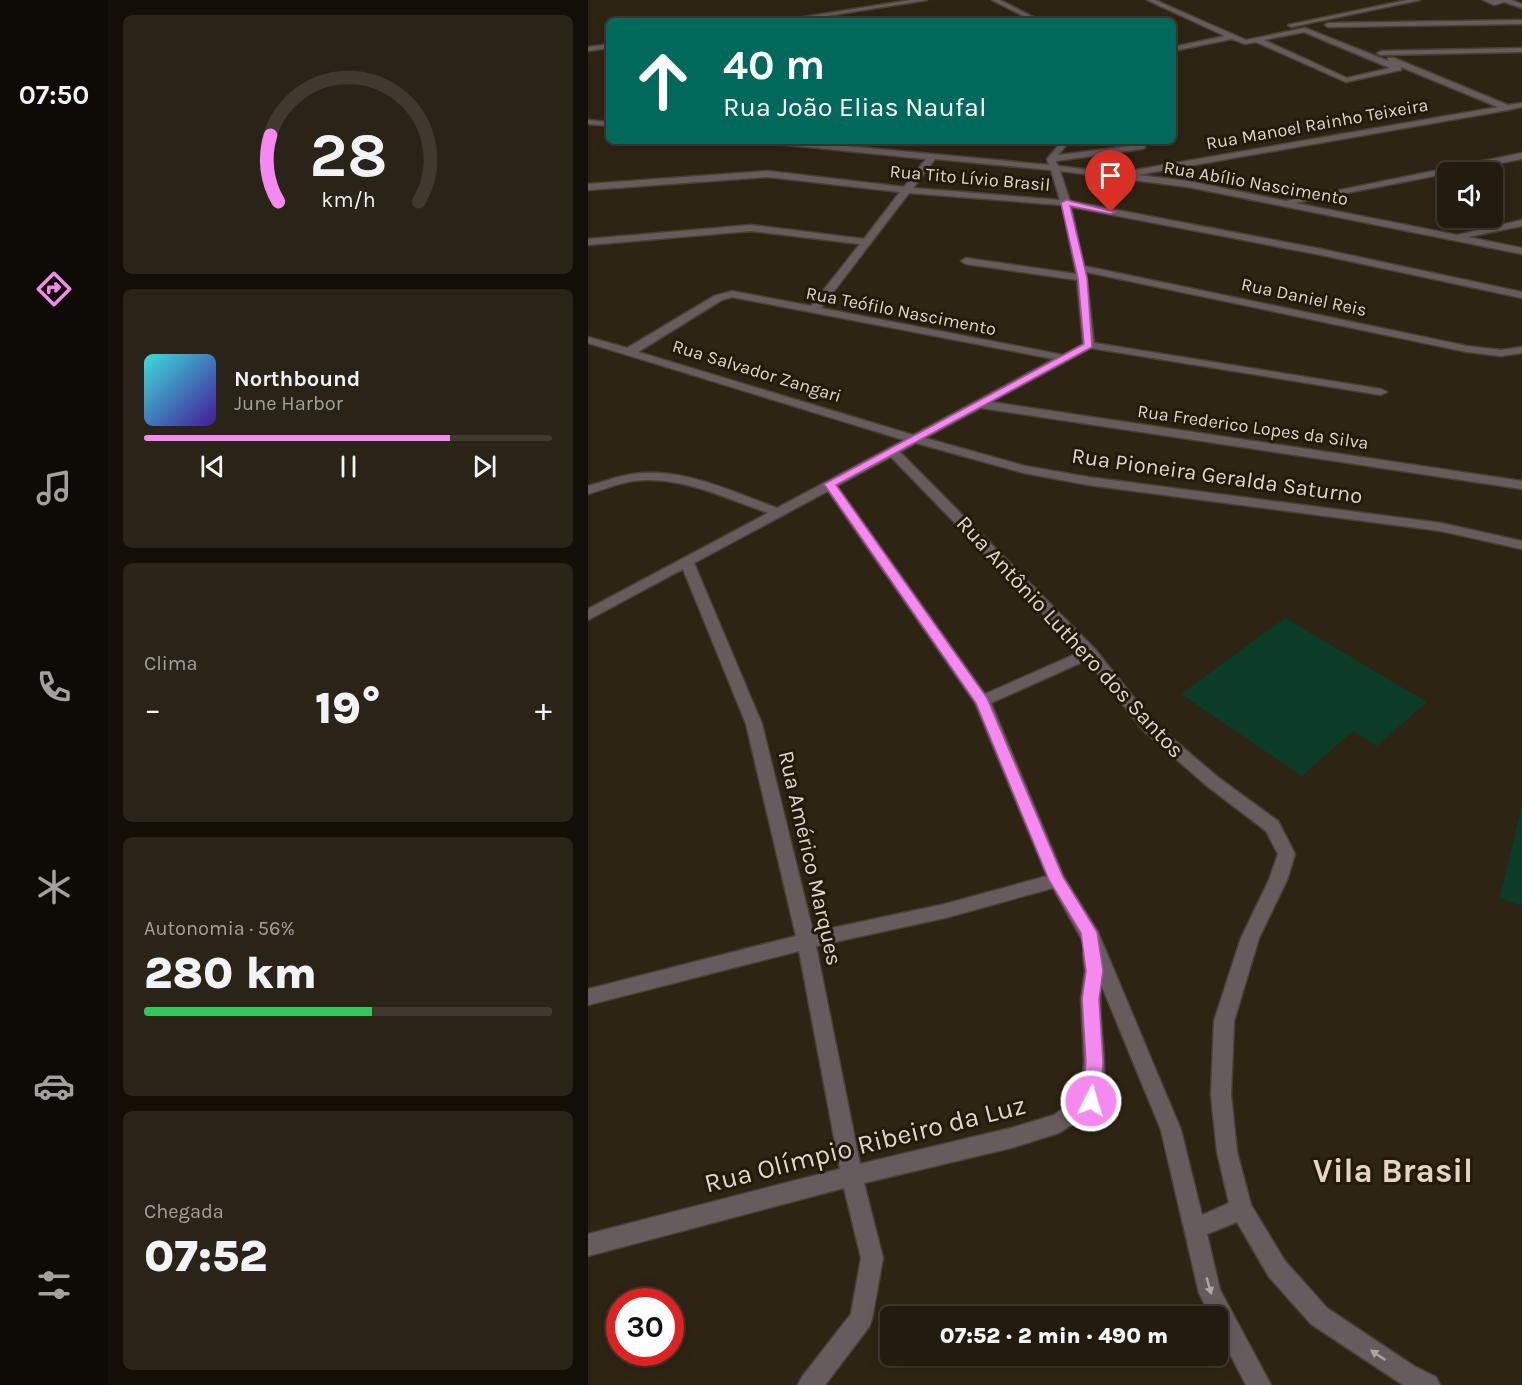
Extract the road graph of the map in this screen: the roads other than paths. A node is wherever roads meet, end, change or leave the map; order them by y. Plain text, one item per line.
1 (924, 0) edge
2 (995, 0) edge
3 (1150, 0) edge
4 (1417, 0) edge
5 (1486, 0) edge
6 (1505, 0) edge
7 (908, 1) edge
8 (1522, 6) edge
9 (800, 18) edge
10 (1028, 18) edge
11 (1522, 22) edge
12 (1305, 24) junction
13 (1235, 36) junction
14 (1258, 40) junction
15 (606, 46) edge
16 (1176, 48) edge
17 (588, 49) edge
18 (1522, 50) edge
19 (1375, 53) junction
20 (1522, 105) edge
21 (1508, 108) junction
22 (588, 122) edge
23 (606, 124) edge
24 (794, 144) edge
25 (856, 144) edge
26 (1064, 144) edge
27 (1142, 146) dead end
28 (849, 150) junction
29 (1522, 156) edge
30 (932, 157) junction
31 (1052, 164) junction
32 (1117, 176) junction
33 (588, 187) edge
34 (907, 190) junction
35 (1066, 203) junction
36 (1281, 203) junction
37 (1522, 223) edge
38 (1455, 238) junction
39 (588, 242) edge
40 (865, 242) junction
41 (1522, 251) edge
42 (966, 261) dead end
43 (1081, 273) junction
44 (1522, 295) edge
45 (813, 311) junction
46 (588, 340) edge
47 (1089, 345) junction
48 (1522, 350) edge
49 (631, 351) junction
50 (1065, 358) junction
51 (1382, 392) dead end
52 (979, 404) junction
53 (915, 439) junction
54 (892, 451) junction
55 (830, 484) junction
56 (1522, 485) edge
57 (588, 490) edge
58 (778, 512) junction
59 (1520, 544) edge
60 (687, 562) junction
61 (588, 615) edge
62 (1090, 653) junction
63 (982, 701) junction
64 (1057, 880) junction
65 (1089, 932) junction
66 (806, 941) junction
67 (588, 997) edge
68 (852, 1176) junction
69 (1241, 1209) junction
70 (1194, 1229) junction
71 (588, 1245) edge
72 (810, 1385) edge
73 (1259, 1385) edge
74 (1428, 1385) edge

1 - 7 street
2 - 10 street
3 - 13 street
4 - 12 street
5 - 6 street
6 - 8 street
7 - 9 street
11 - 12 street
12 - 13 street
12 - 19 street
13 - 14 street
13 - 16 street
14 - 14 street
15 - 17 street
18 - 19 street
19 - 21 street
20 - 21 street, Rua Manoel Rainho Teixeira
21 - 32 street, Rua Manoel Rainho Teixeira
22 - 23 street
24 - 28 street, Rua Abílio Nascimento
25 - 28 street
26 - 31 street
27 - 31 street
28 - 30 street, Rua Abílio Nascimento
29 - 36 street
30 - 31 street, Rua Abílio Nascimento
30 - 34 street
31 - 32 street, Rua Abílio Nascimento
31 - 35 street
32 - 36 street, Rua Abílio Nascimento
33 - 34 street, Rua Tito Lívio Brasil
34 - 35 street, Rua Tito Lívio Brasil
34 - 40 street
35 - 43 street
35 - 44 street, Rua Tito Lívio Brasil
36 - 38 street, Rua Abílio Nascimento
37 - 38 street
38 - 41 street, Rua Abílio Nascimento
39 - 40 street
40 - 45 street
42 - 43 street, Rua Daniel Reis
43 - 47 street
43 - 48 street, Rua Daniel Reis
45 - 49 street, Rua Teófilo Nascimento
45 - 50 street, Rua Teófilo Nascimento
46 - 49 street, Rua Salvador Zangari
47 - 50 street
47 - 51 street
49 - 53 street, Rua Salvador Zangari
50 - 52 street
52 - 53 street
52 - 56 street, Rua Frederico Lopes da Silva
53 - 54 street
53 - 59 street, Rua Pioneira Geralda Saturno
54 - 55 street
54 - 62 street, Rua Antônio Luthero dos Santos
55 - 58 street
55 - 63 street
57 - 58 street
58 - 60 street
60 - 61 street
60 - 66 street, Rua Américo Marques
62 - 63 street
62 - 69 street, Rua Antônio Luthero dos Santos
63 - 64 street
64 - 65 street
64 - 66 street
65 - 68 street, Rua Olímpio Ribeiro da Luz
65 - 70 street
66 - 67 street
66 - 68 street, Rua Américo Marques
68 - 71 street, Rua Olímpio Ribeiro da Luz
68 - 72 street, Rua Américo Marques
69 - 70 street
74 -> 69 street, Rua Antônio Luthero dos Santos
70 -> 73 street

